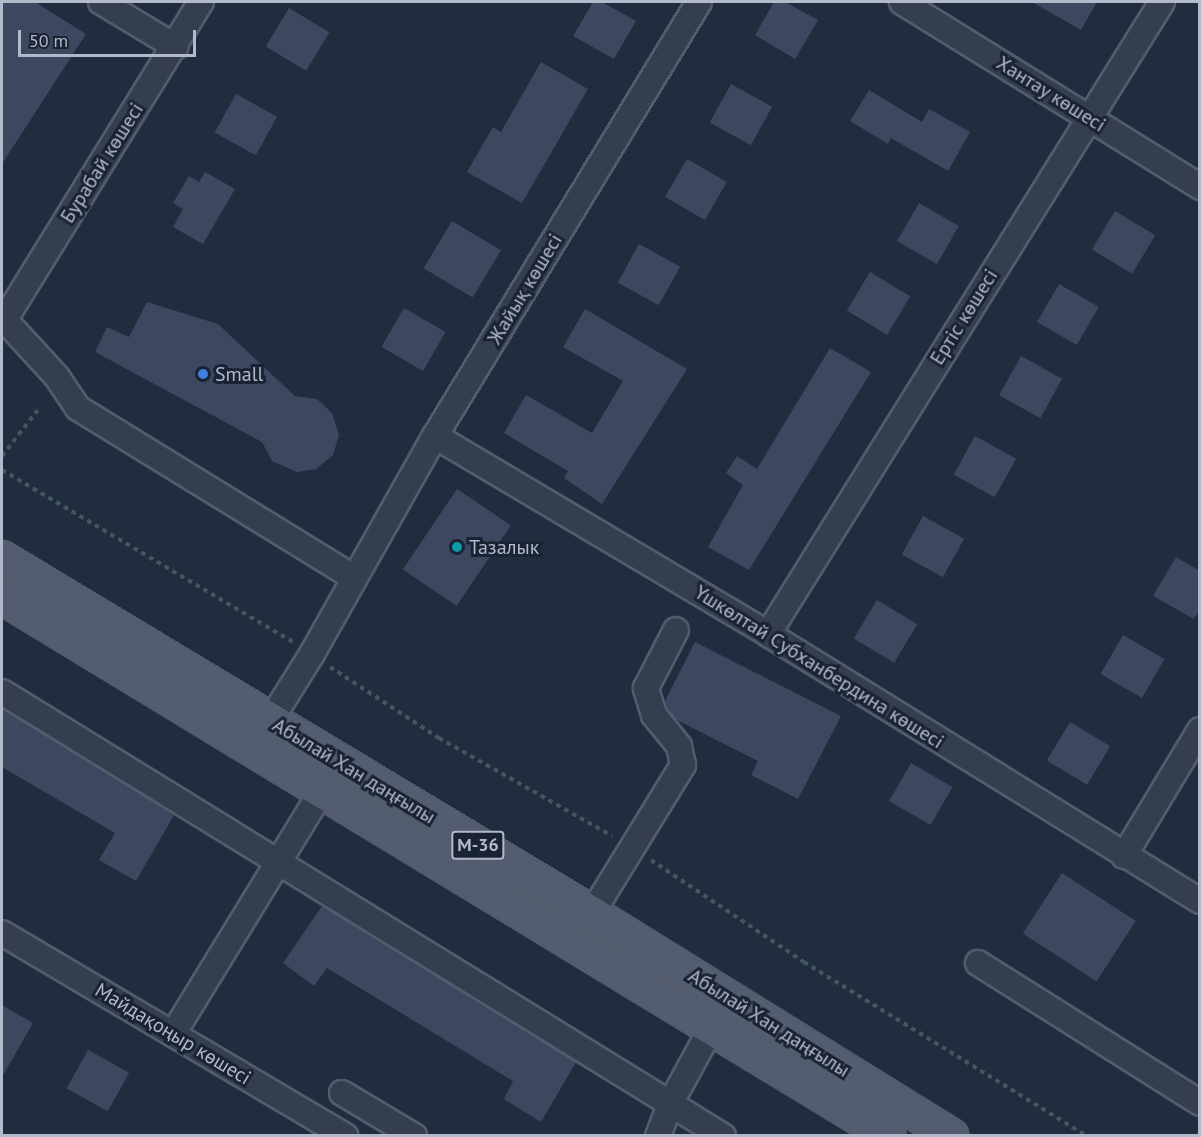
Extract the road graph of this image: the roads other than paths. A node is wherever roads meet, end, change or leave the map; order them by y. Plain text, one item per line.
1 (101, 2) edge
2 (201, 2) edge
3 (699, 2) edge
4 (902, 2) edge
5 (1162, 2) edge
6 (176, 47) junction
7 (1088, 117) junction
8 (1200, 187) edge
9 (2, 320) edge
10 (435, 436) junction
11 (2, 558) edge
12 (354, 578) junction
13 (2, 597) edge
14 (676, 630) dead end
15 (768, 634) junction
16 (2, 692) edge
17 (270, 721) junction
18 (1200, 730) edge
19 (322, 791) junction
20 (1124, 856) junction
21 (277, 861) junction
22 (1200, 901) edge
23 (592, 913) junction
24 (2, 933) edge
25 (978, 963) dead end
26 (712, 1027) junction
27 (173, 1034) junction
28 (342, 1093) dead end
29 (1200, 1102) edge
30 (670, 1104) junction
31 (345, 1136) edge
32 (414, 1136) edge
33 (658, 1136) edge
34 (723, 1136) edge
35 (889, 1136) edge
36 (952, 1136) edge

1 - 6 street
2 - 6 street, Бурабай көшесі
3 - 10 street, Жайық көшесі
4 - 7 street, Хантау көшесі
5 - 7 street, Ертіс көшесі
6 - 9 street, Бурабай көшесі
7 - 8 street, Хантау көшесі
7 - 15 street, Ертіс көшесі
9 - 12 street
10 - 12 street, Жайық көшесі
10 - 15 street, Үшкөлтай Субханбердина көшесі
11 - 17 main road, Абылай Хан даңғылы / M-36
12 - 17 street, Жайық көшесі
13 - 19 main road, Абылай Хан даңғылы / M-36
14 - 23 street
15 - 20 street, Үшкөлтай Субханбердина көшесі
16 - 21 street
17 - 23 main road, Абылай Хан даңғылы / M-36
18 - 20 street
19 - 21 street
19 - 26 main road, Абылай Хан даңғылы / M-36
20 - 22 street, Үшкөлтай Субханбердина көшесі
21 - 27 street
21 - 30 street
23 - 36 main road, Абылай Хан даңғылы / M-36
24 - 27 street, Майдақоңыр көшесі
25 - 29 street
26 - 30 street
26 - 35 main road, Абылай Хан даңғылы / M-36
27 - 31 street, Майдақоңыр көшесі
28 - 32 street
30 - 33 street
30 - 34 street

